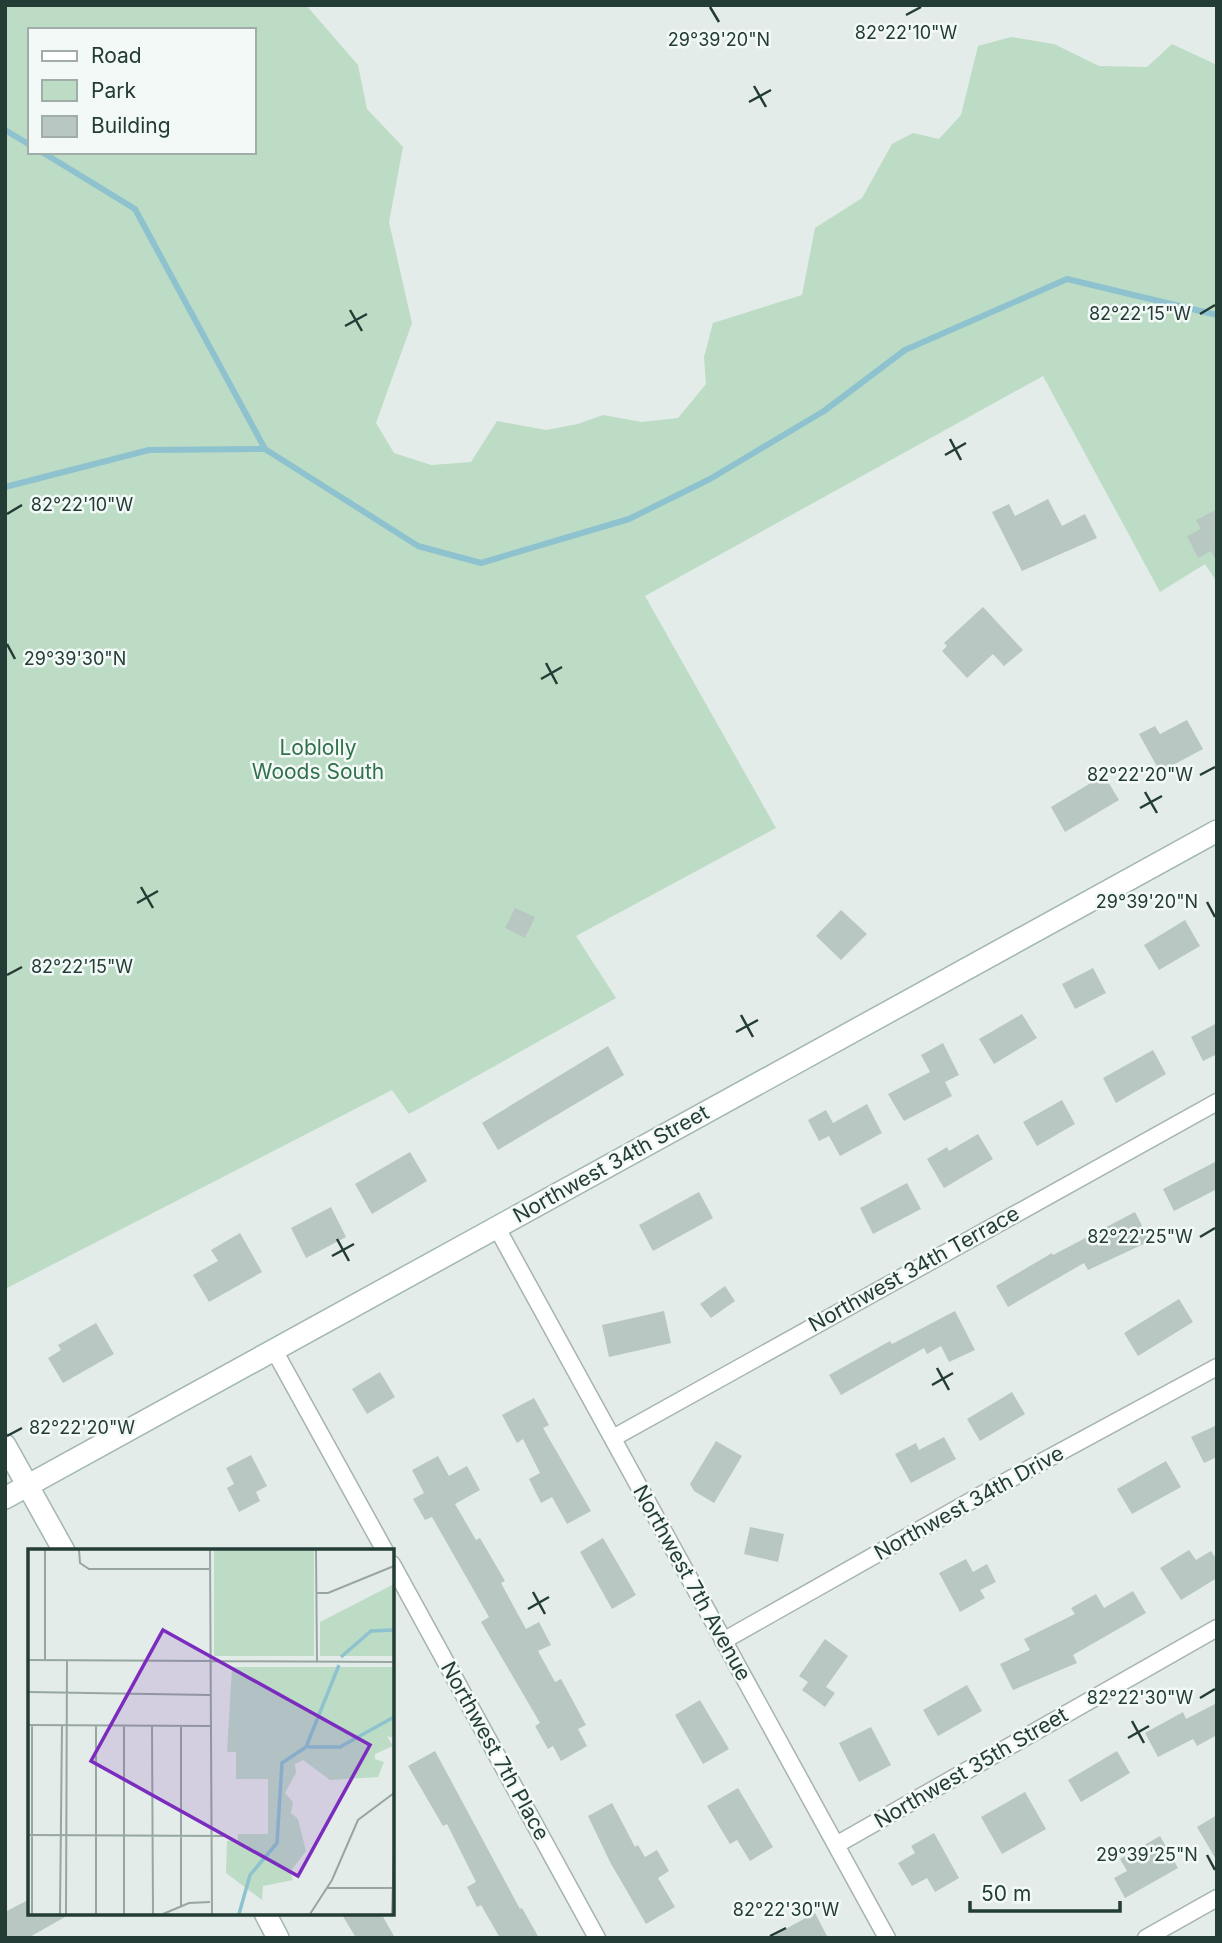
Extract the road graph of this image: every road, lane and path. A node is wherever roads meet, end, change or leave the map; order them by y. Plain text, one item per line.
1 (1217, 831) edge
2 (1217, 1102) edge
3 (497, 1228) junction
4 (274, 1350) junction
5 (1217, 1367) edge
6 (613, 1438) junction
7 (5, 1445) edge
8 (27, 1486) junction
9 (5, 1498) edge
10 (63, 1549) edge
11 (384, 1549) edge
12 (394, 1568) edge
13 (1217, 1628) edge
14 (723, 1642) junction
15 (836, 1846) junction
16 (1217, 1898) edge
17 (266, 1915) edge
18 (278, 1938) edge
19 (597, 1938) edge
20 (887, 1938) edge
21 (1146, 1938) edge

1 - 3 main road, Northwest 34th Street
2 - 6 street, Northwest 34th Terrace
3 - 4 main road, Northwest 34th Street
3 - 6 street, Northwest 7th Avenue
4 - 8 main road, Northwest 34th Street
4 - 11 street
5 - 14 street, Northwest 34th Drive
6 - 14 street, Northwest 7th Avenue
7 - 8 main road
8 - 9 main road, Northwest 34th Street
8 - 10 main road
12 - 19 street, Northwest 7th Place
13 - 15 street, Northwest 35th Street
14 - 15 street, Northwest 7th Avenue
15 - 20 street, Northwest 7th Avenue
16 - 21 street
17 - 18 main road

